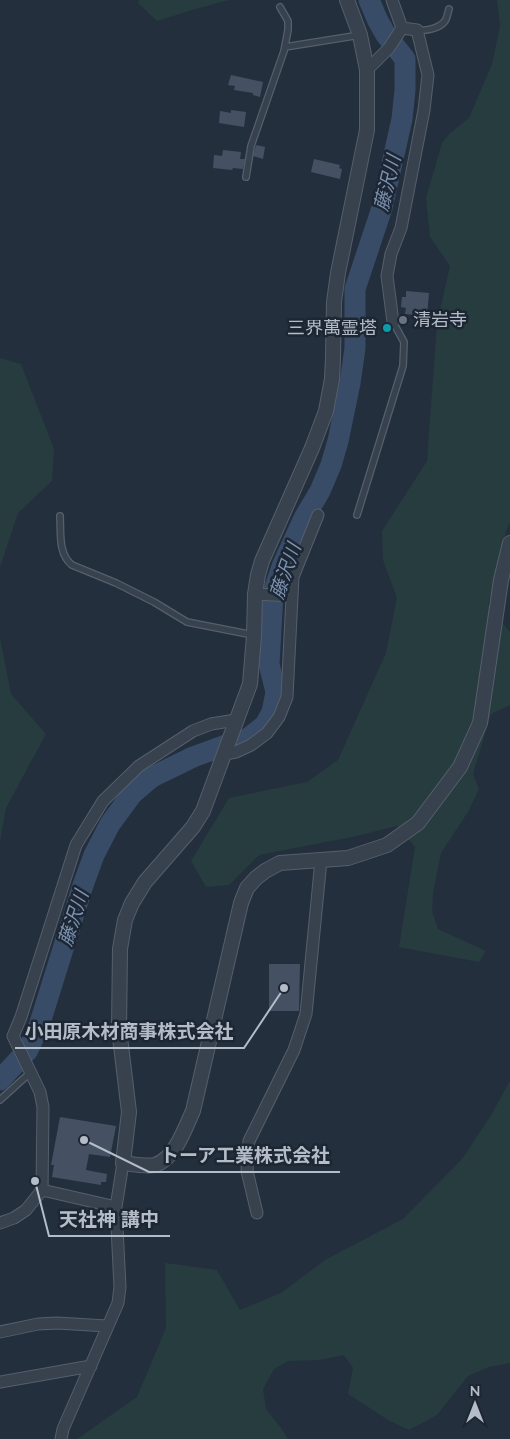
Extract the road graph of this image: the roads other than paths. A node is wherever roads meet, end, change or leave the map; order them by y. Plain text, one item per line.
1 (347, 0) edge
2 (392, 0) edge
3 (280, 7) dead end
4 (449, 9) dead end
5 (401, 30) junction
6 (417, 30) junction
7 (360, 35) junction
8 (285, 47) junction
9 (367, 70) junction
10 (246, 177) dead end
11 (393, 322) joint
12 (357, 515) dead end
13 (60, 516) dead end
14 (318, 516) dead end
15 (510, 543) edge
16 (506, 581) edge
17 (260, 594) junction
18 (290, 596) junction
19 (254, 636) junction
20 (237, 716) junction
21 (224, 754) junction
22 (321, 860) junction
23 (31, 1072) junction
24 (0, 1100) edge
25 (123, 1163) junction
26 (42, 1190) junction
27 (116, 1208) junction
28 (257, 1214) dead end
29 (0, 1223) edge
30 (107, 1326) junction
31 (0, 1332) edge
32 (90, 1366) junction
33 (0, 1382) edge
34 (61, 1439) edge

1 - 7 street
2 - 5 street
3 - 8 lane
4 - 6 lane
5 - 6 street
5 - 9 street
6 - 11 street
7 - 8 lane
7 - 9 street
8 - 10 lane
9 - 17 street
11 - 12 lane
13 - 19 lane
14 - 18 street
15 - 16 street
16 - 22 street
17 - 18 street
17 - 19 street
18 - 21 street
19 - 20 street
20 - 21 street
20 - 23 street
21 - 25 street
22 - 25 street
22 - 28 street
23 - 24 lane
23 - 26 street
25 - 27 street
26 - 27 street
26 - 29 street
27 - 30 street
30 - 31 street
30 - 32 street
32 - 33 street
32 - 34 street

